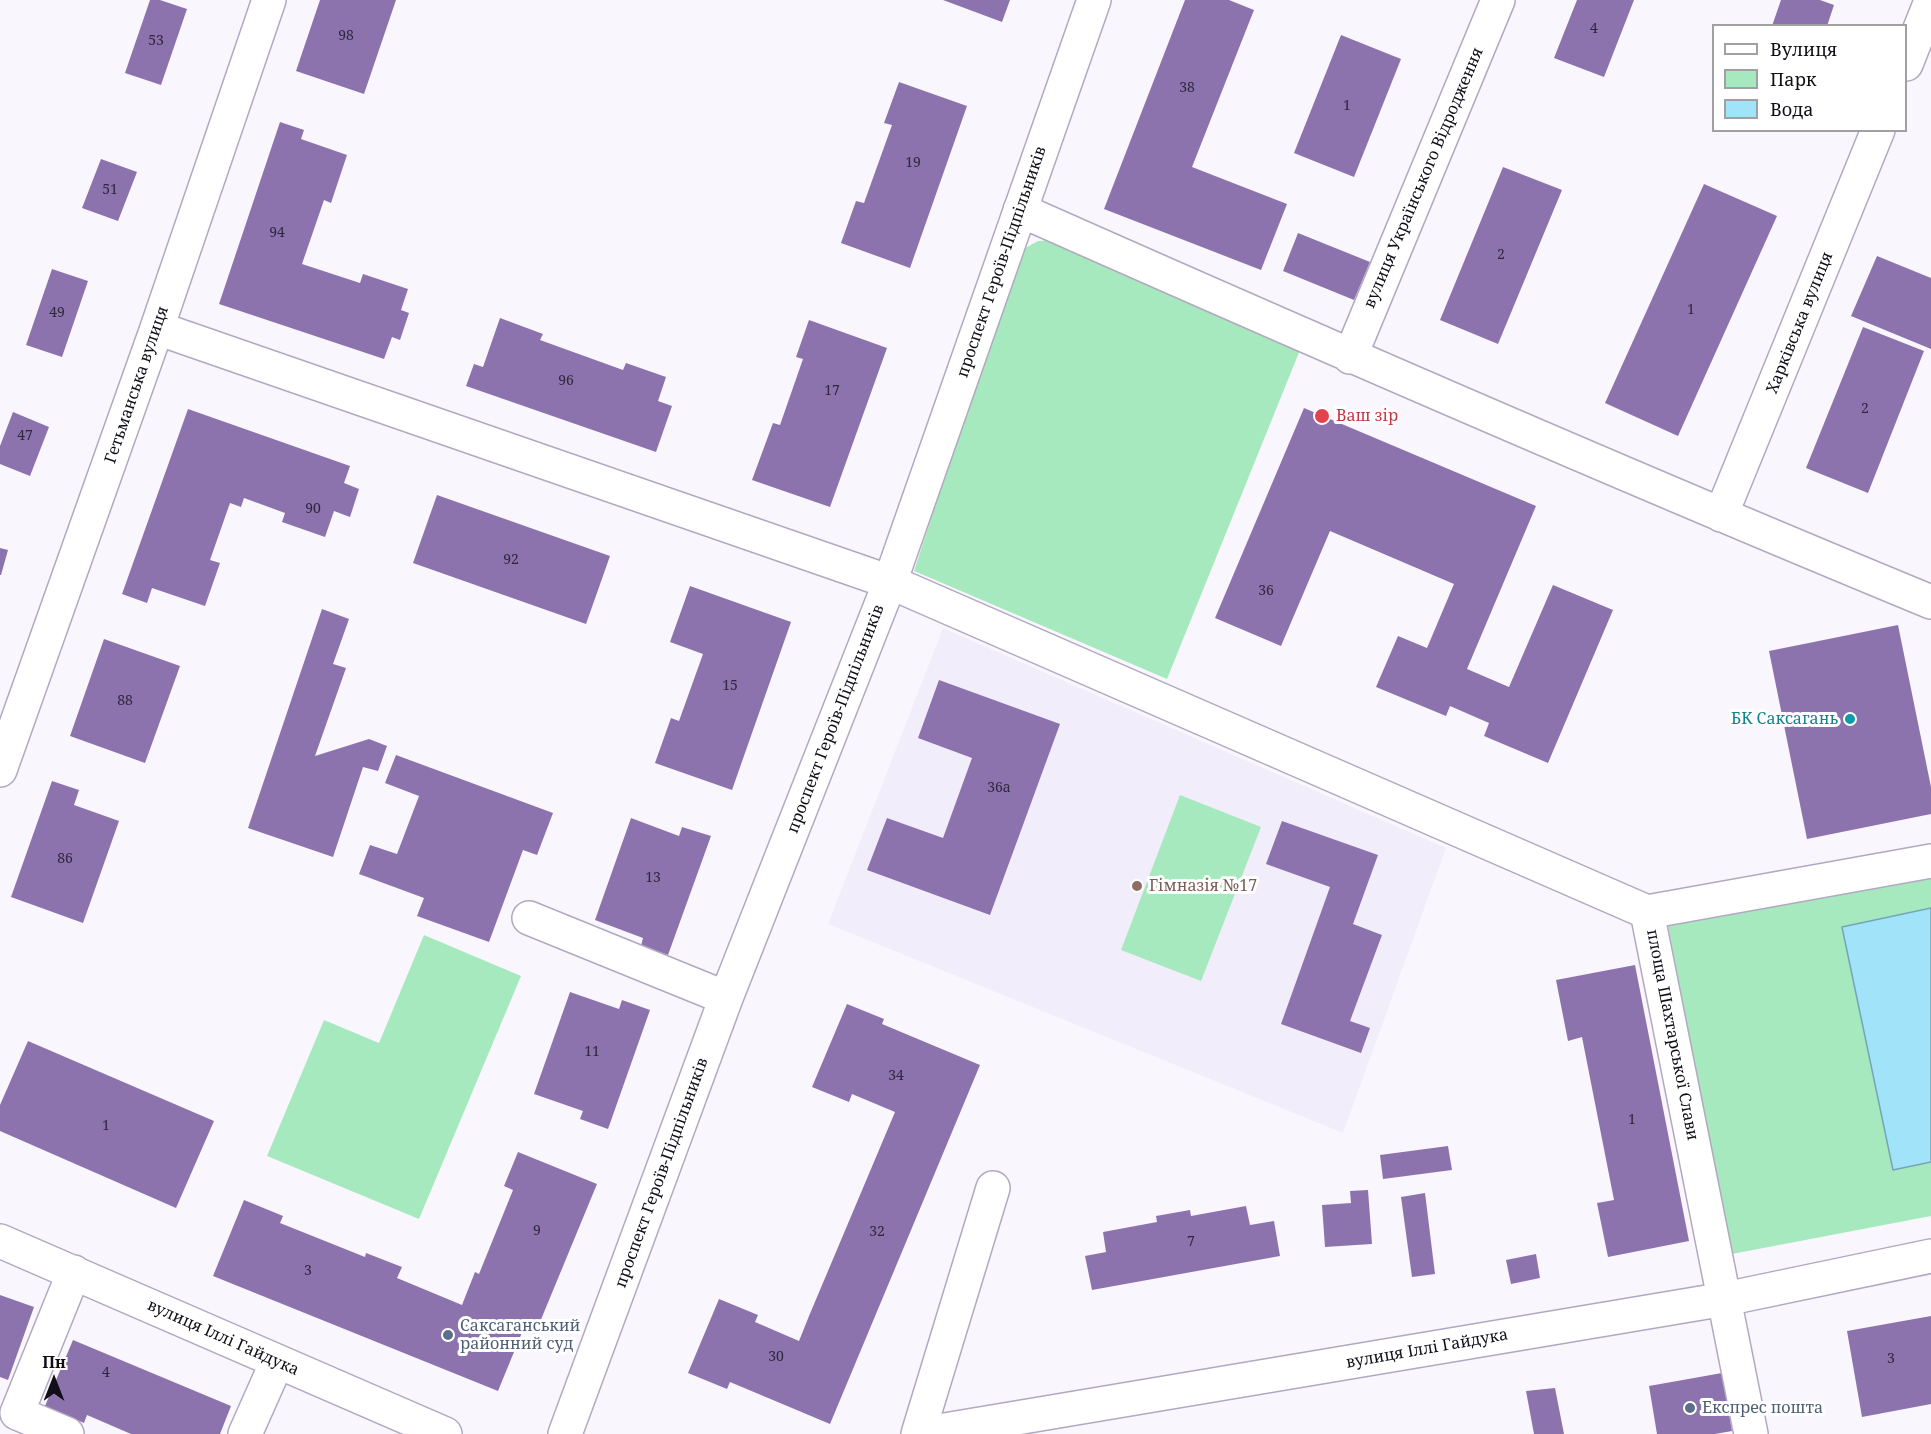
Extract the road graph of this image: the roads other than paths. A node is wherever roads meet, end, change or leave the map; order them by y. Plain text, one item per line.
1 (269, 0) edge
2 (1094, 0) edge
3 (1498, 0) edge
4 (1931, 2) edge
5 (1907, 59) edge
6 (1877, 132) edge
7 (1020, 210) junction
8 (157, 328) junction
9 (1350, 357) junction
10 (1721, 515) junction
11 (890, 582) junction
12 (1931, 602) edge
13 (0, 770) edge
14 (1931, 861) edge
15 (1647, 912) junction
16 (529, 918) dead end
17 (726, 998) junction
18 (993, 1188) dead end
19 (0, 1241) edge
20 (1931, 1256) edge
21 (74, 1272) junction
22 (1725, 1299) junction
23 (277, 1362) junction
24 (9, 1409) edge
25 (67, 1434) edge
26 (245, 1434) edge
27 (446, 1434) edge
28 (566, 1434) edge
29 (919, 1434) edge
30 (1751, 1434) edge

1 - 8 street, Гетьманська вулиця
2 - 7 street, проспект Героїв-Підпільників
3 - 9 street, вулиця Українського Відродження
4 - 5 street
6 - 10 street, Харківська вулиця
7 - 9 street
7 - 11 street, проспект Героїв-Підпільників
8 - 11 street
8 - 13 street, Гетьманська вулиця
9 - 10 street
10 - 12 street
11 - 15 street
11 - 17 street, проспект Героїв-Підпільників
14 - 15 street, площа Шахтарської Слави
15 - 22 street, площа Шахтарської Слави
16 - 17 street
17 - 28 street, проспект Героїв-Підпільників
18 - 29 street
19 - 21 street, вулиця Іллі Гайдука
20 - 22 street, вулиця Іллі Гайдука
21 - 23 street, вулиця Іллі Гайдука
21 - 24 street
22 - 29 street, вулиця Іллі Гайдука
22 - 30 street, площа Шахтарської Слави
23 - 26 street
23 - 27 street, вулиця Іллі Гайдука
24 - 25 street

